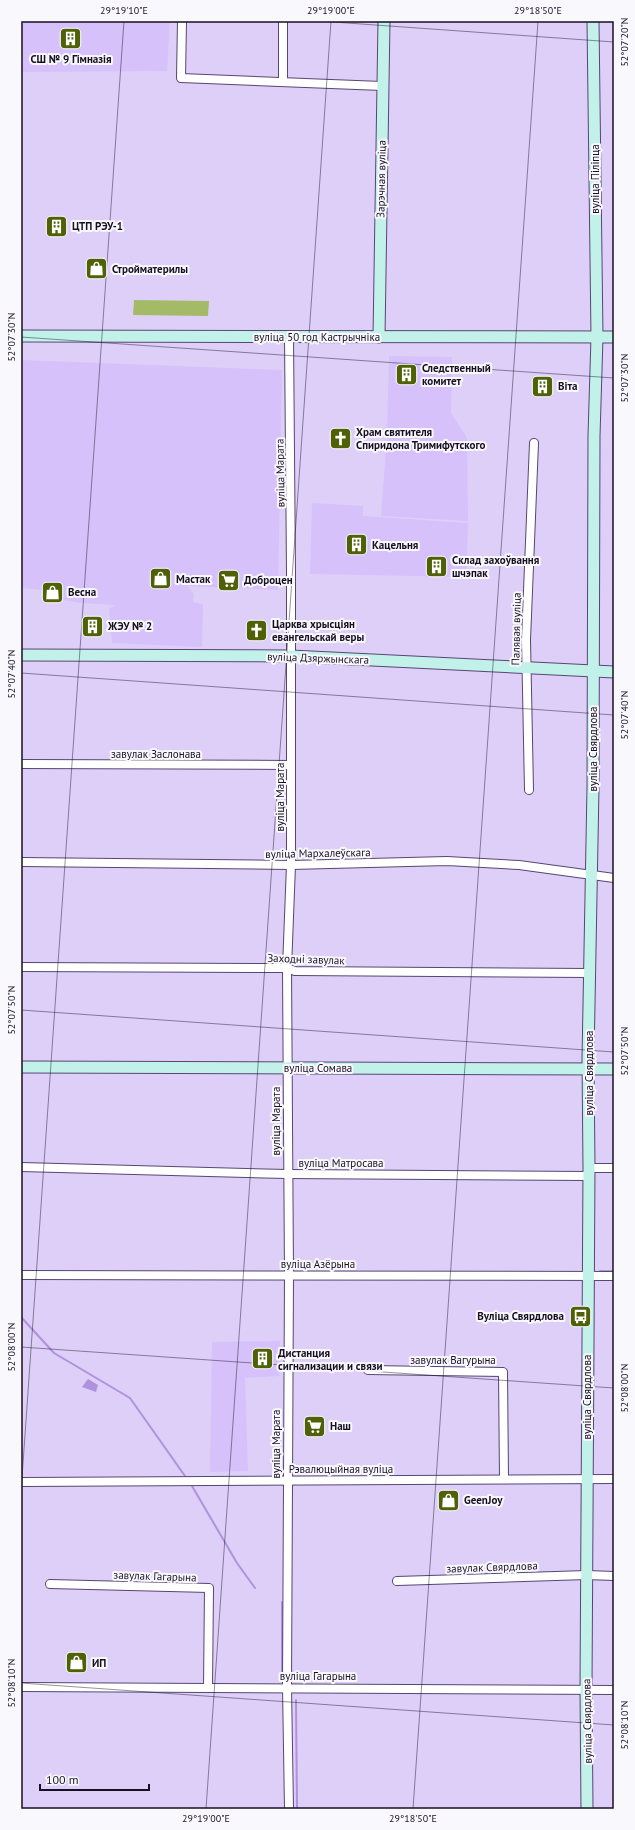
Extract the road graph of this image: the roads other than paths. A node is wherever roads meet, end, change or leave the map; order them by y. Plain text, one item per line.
1 (182, 21) edge
2 (283, 21) edge
3 (384, 21) edge
4 (593, 21) edge
5 (282, 82) junction
6 (382, 86) junction
7 (21, 336) edge
8 (289, 336) junction
9 (597, 337) junction
10 (614, 337) edge
11 (379, 338) junction
12 (534, 443) dead end
13 (21, 655) edge
14 (291, 656) junction
15 (526, 667) junction
16 (593, 670) junction
17 (614, 672) edge
18 (21, 764) edge
19 (291, 765) junction
20 (529, 790) dead end
21 (21, 862) edge
22 (291, 865) junction
23 (592, 875) junction
24 (614, 878) edge
25 (21, 967) edge
26 (287, 968) junction
27 (590, 973) junction
28 (21, 1067) edge
29 (287, 1068) junction
30 (588, 1069) junction
31 (614, 1069) edge
32 (21, 1167) edge
33 (614, 1168) edge
34 (589, 1172) junction
35 (287, 1174) junction
36 (21, 1275) edge
37 (288, 1275) junction
38 (588, 1276) junction
39 (614, 1276) edge
40 (368, 1370) dead end
41 (586, 1478) junction
42 (504, 1479) junction
43 (614, 1479) edge
44 (287, 1480) junction
45 (21, 1482) edge
46 (587, 1575) junction
47 (614, 1576) edge
48 (397, 1581) dead end
49 (50, 1584) dead end
50 (21, 1687) edge
51 (208, 1687) junction
52 (287, 1687) junction
53 (586, 1690) junction
54 (614, 1690) edge
55 (289, 1809) edge
56 (588, 1809) edge

1 - 5 street
2 - 5 street
3 - 6 main road, Зарэчная вуліца
4 - 9 main road, вуліца Піліпца
5 - 6 street
6 - 11 main road, Зарэчная вуліца
7 - 8 main road, вуліца 50 год Кастрычніка
8 - 11 main road, вуліца 50 год Кастрычніка
8 - 14 street, вуліца Марата
9 - 10 main road, вуліца 50 год Кастрычніка
9 - 11 main road, вуліца 50 год Кастрычніка
9 - 16 main road, вуліца Свярдлова
12 - 15 street, Палявая вуліца
13 - 14 main road, вуліца Дзяржынскага
14 - 15 main road, вуліца Дзяржынскага
14 - 19 street, вуліца Марата
15 - 16 main road, вуліца Дзяржынскага
15 - 20 street, Палявая вуліца
16 - 17 main road, вуліца Дзяржынскага
16 - 23 main road, вуліца Свярдлова
18 - 19 street, завулак Заслонава
19 - 22 street, вуліца Марата
21 - 22 street, вуліца Мархалеўскага
22 - 23 street, вуліца Мархалеўскага
22 - 26 street, вуліца Марата
23 - 24 street, вуліца Мархалеўскага
23 - 27 main road, вуліца Свярдлова
25 - 26 street, Заходні завулак
26 - 27 street, Заходні завулак
26 - 29 street, вуліца Марата
27 - 30 main road, вуліца Свярдлова
28 - 29 main road, вуліца Сомава
29 - 30 main road, вуліца Сомава
29 - 35 street, вуліца Марата
30 - 31 main road, вуліца Сомава
30 - 34 main road, вуліца Свярдлова
32 - 35 street, вуліца Матросава
33 - 34 street, вуліца Матросава
34 - 35 street, вуліца Матросава
34 - 38 main road, вуліца Свярдлова
35 - 37 street, вуліца Марата
36 - 37 street, вуліца Азёрына
37 - 38 street, вуліца Азёрына
37 - 44 street, вуліца Марата
38 - 39 street, вуліца Азёрына
38 - 41 main road, вуліца Свярдлова
40 - 42 street, завулак Вагурына
41 - 42 street, Рэвалюцыйная вуліца
41 - 43 street, Рэвалюцыйная вуліца
41 - 46 main road, вуліца Свярдлова
42 - 44 street, Рэвалюцыйная вуліца
44 - 45 street, Рэвалюцыйная вуліца
44 - 52 street, вуліца Марата
46 - 47 street, завулак Свярдлова
46 - 48 street, завулак Свярдлова
46 - 53 main road, вуліца Свярдлова
49 - 51 street, завулак Гагарына
50 - 51 street, вуліца Гагарына
51 - 52 street, вуліца Гагарына
52 - 53 street, вуліца Гагарына
52 - 55 street, вуліца Марата
53 - 54 street, вуліца Гагарына
53 - 56 main road, вуліца Свярдлова

